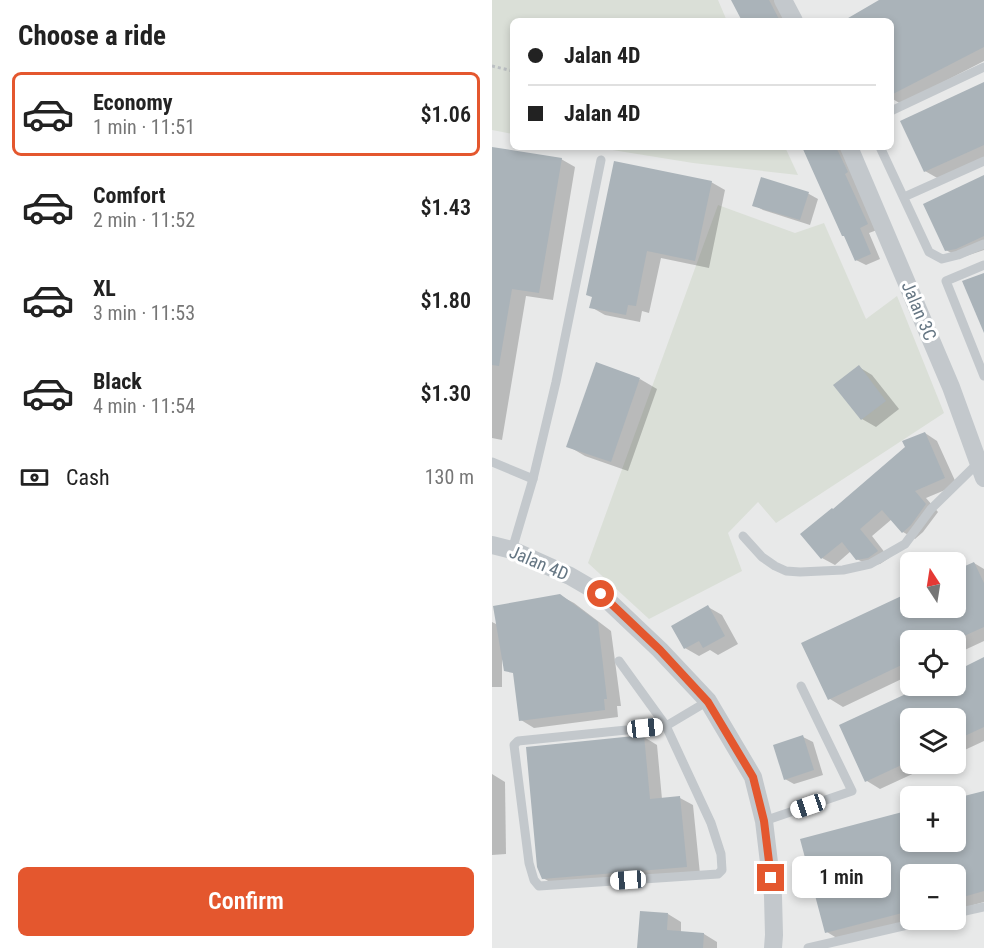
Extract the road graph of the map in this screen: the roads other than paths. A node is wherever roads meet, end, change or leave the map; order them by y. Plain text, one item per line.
1 (783, 0) edge
2 (792, 18) edge
3 (984, 67) edge
4 (894, 110) edge
5 (850, 150) edge
6 (881, 150) edge
7 (601, 160) dead end
8 (984, 161) edge
9 (904, 197) junction
10 (984, 244) edge
11 (984, 265) edge
12 (984, 376) edge
13 (492, 462) edge
14 (981, 471) edge
15 (533, 479) junction
16 (743, 536) dead end
17 (492, 545) edge
18 (512, 550) junction
19 (619, 661) dead end
20 (801, 686) dead end
21 (708, 702) junction
22 (666, 726) junction
23 (764, 821) junction
24 (984, 907) edge
25 (966, 911) edge
26 (900, 927) edge
27 (773, 948) edge
28 (808, 948) edge

1 - 2 street
3 - 4 lane
5 - 14 street, Jalan 3C
6 - 9 lane
7 - 15 lane
8 - 9 lane
9 - 10 lane
11 - 12 lane
13 - 15 lane
14 - 16 lane
15 - 18 lane
17 - 18 street, Jalan 4D
18 - 21 street, Jalan 4D
19 - 22 lane
20 - 23 lane
21 - 22 lane
21 - 23 street, Jalan 4D
22 - 22 lane
23 - 27 street, Jalan 4D
24 - 25 lane
26 - 28 lane

